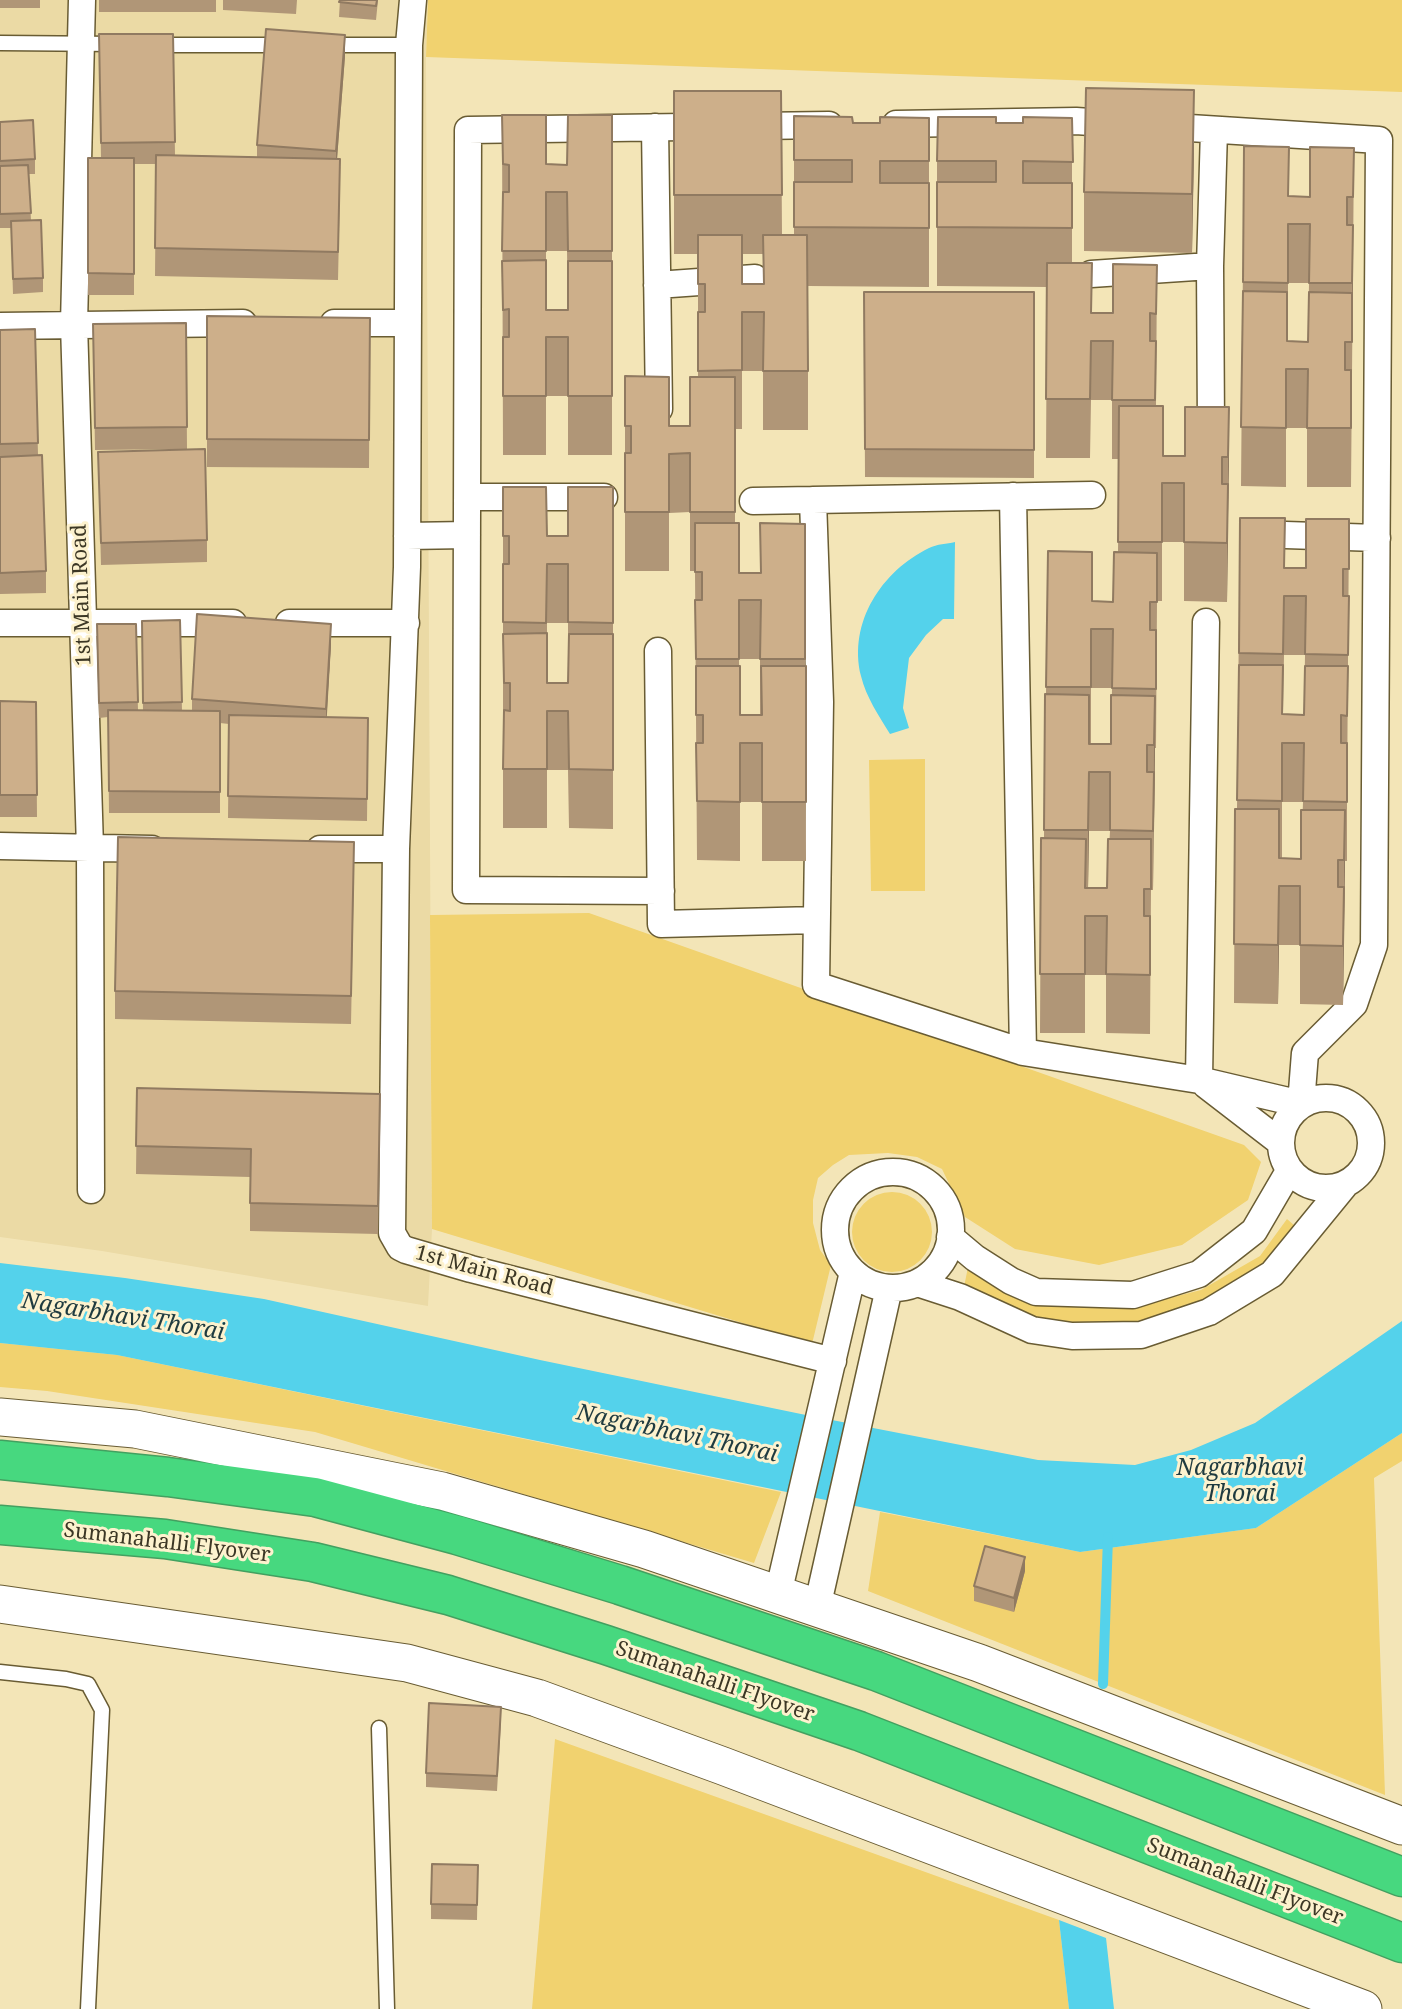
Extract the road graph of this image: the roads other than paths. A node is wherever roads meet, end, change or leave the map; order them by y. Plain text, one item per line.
1 (82, 0) edge
2 (413, 0) edge
3 (0, 43) edge
4 (79, 44) junction
5 (409, 45) junction
6 (655, 127) junction
7 (1214, 130) junction
8 (1210, 266) junction
9 (1091, 274) edge
10 (755, 278) dead end
11 (657, 285) junction
12 (269, 323) edge
13 (311, 323) edge
14 (408, 323) junction
15 (74, 324) junction
16 (0, 326) edge
17 (659, 409) edge
18 (1210, 428) edge
19 (1092, 495) dead end
20 (1013, 496) junction
21 (467, 497) junction
22 (613, 498) edge
23 (814, 500) junction
24 (753, 501) dead end
25 (1255, 534) edge
26 (467, 535) junction
27 (408, 536) junction
28 (1377, 538) junction
29 (1206, 622) dead end
30 (0, 623) edge
31 (83, 623) junction
32 (406, 623) junction
33 (658, 651) dead end
34 (0, 846) edge
35 (90, 848) junction
36 (173, 849) edge
37 (299, 849) edge
38 (396, 849) junction
39 (661, 891) junction
40 (816, 919) junction
41 (1023, 1052) junction
42 (1199, 1080) junction
43 (1301, 1104) junction
44 (1280, 1142) junction
45 (1289, 1171) junction
46 (1343, 1186) junction
47 (91, 1189) dead end
48 (950, 1237) junction
49 (853, 1272) junction
50 (917, 1283) junction
51 (889, 1289) junction
52 (832, 1367) junction
53 (0, 1417) edge
54 (0, 1460) edge
55 (0, 1525) edge
56 (781, 1582) junction
57 (820, 1592) junction
58 (0, 1604) edge
59 (0, 1672) edge
60 (379, 1728) dead end
61 (1402, 1826) edge
62 (1402, 1877) edge
63 (1402, 1943) edge
64 (88, 2009) edge
65 (387, 2009) edge
66 (1363, 2009) edge

1 - 4 street, 1st Main Road
2 - 5 street
3 - 4 lane
4 - 5 lane
4 - 15 street, 1st Main Road
5 - 14 street
6 - 7 street
6 - 11 street
6 - 21 street
7 - 8 street
7 - 28 street
8 - 9 street
8 - 18 street
10 - 11 street
11 - 17 street
12 - 15 street
13 - 14 street
14 - 27 street
15 - 16 street
15 - 31 street, 1st Main Road
19 - 20 street
20 - 23 street
20 - 41 street
21 - 22 street
21 - 26 street
23 - 24 street
23 - 40 street
25 - 28 street
26 - 27 street
26 - 39 street
27 - 32 street
28 - 43 street
29 - 42 street
30 - 31 street
31 - 32 street
31 - 35 street, 1st Main Road
32 - 38 street
33 - 39 street
34 - 35 street
35 - 36 street
35 - 47 street, 1st Main Road
37 - 38 street
38 - 52 street, 1st Main Road
39 - 40 street
40 - 41 street
41 - 42 street
42 - 43 street
42 - 44 street
43 - 44 street
43 - 46 street
44 - 45 street
45 - 46 street
45 - 48 street
46 - 50 street
48 - 49 street
48 - 50 street
49 - 51 street
49 - 52 street
50 - 51 street
51 - 57 street
52 - 56 street
53 - 56 street
54 - 62 highway
55 - 63 highway, Sumanahalli Flyover
56 - 57 street
57 - 61 street
58 - 66 street
59 - 64 lane
60 - 65 lane

